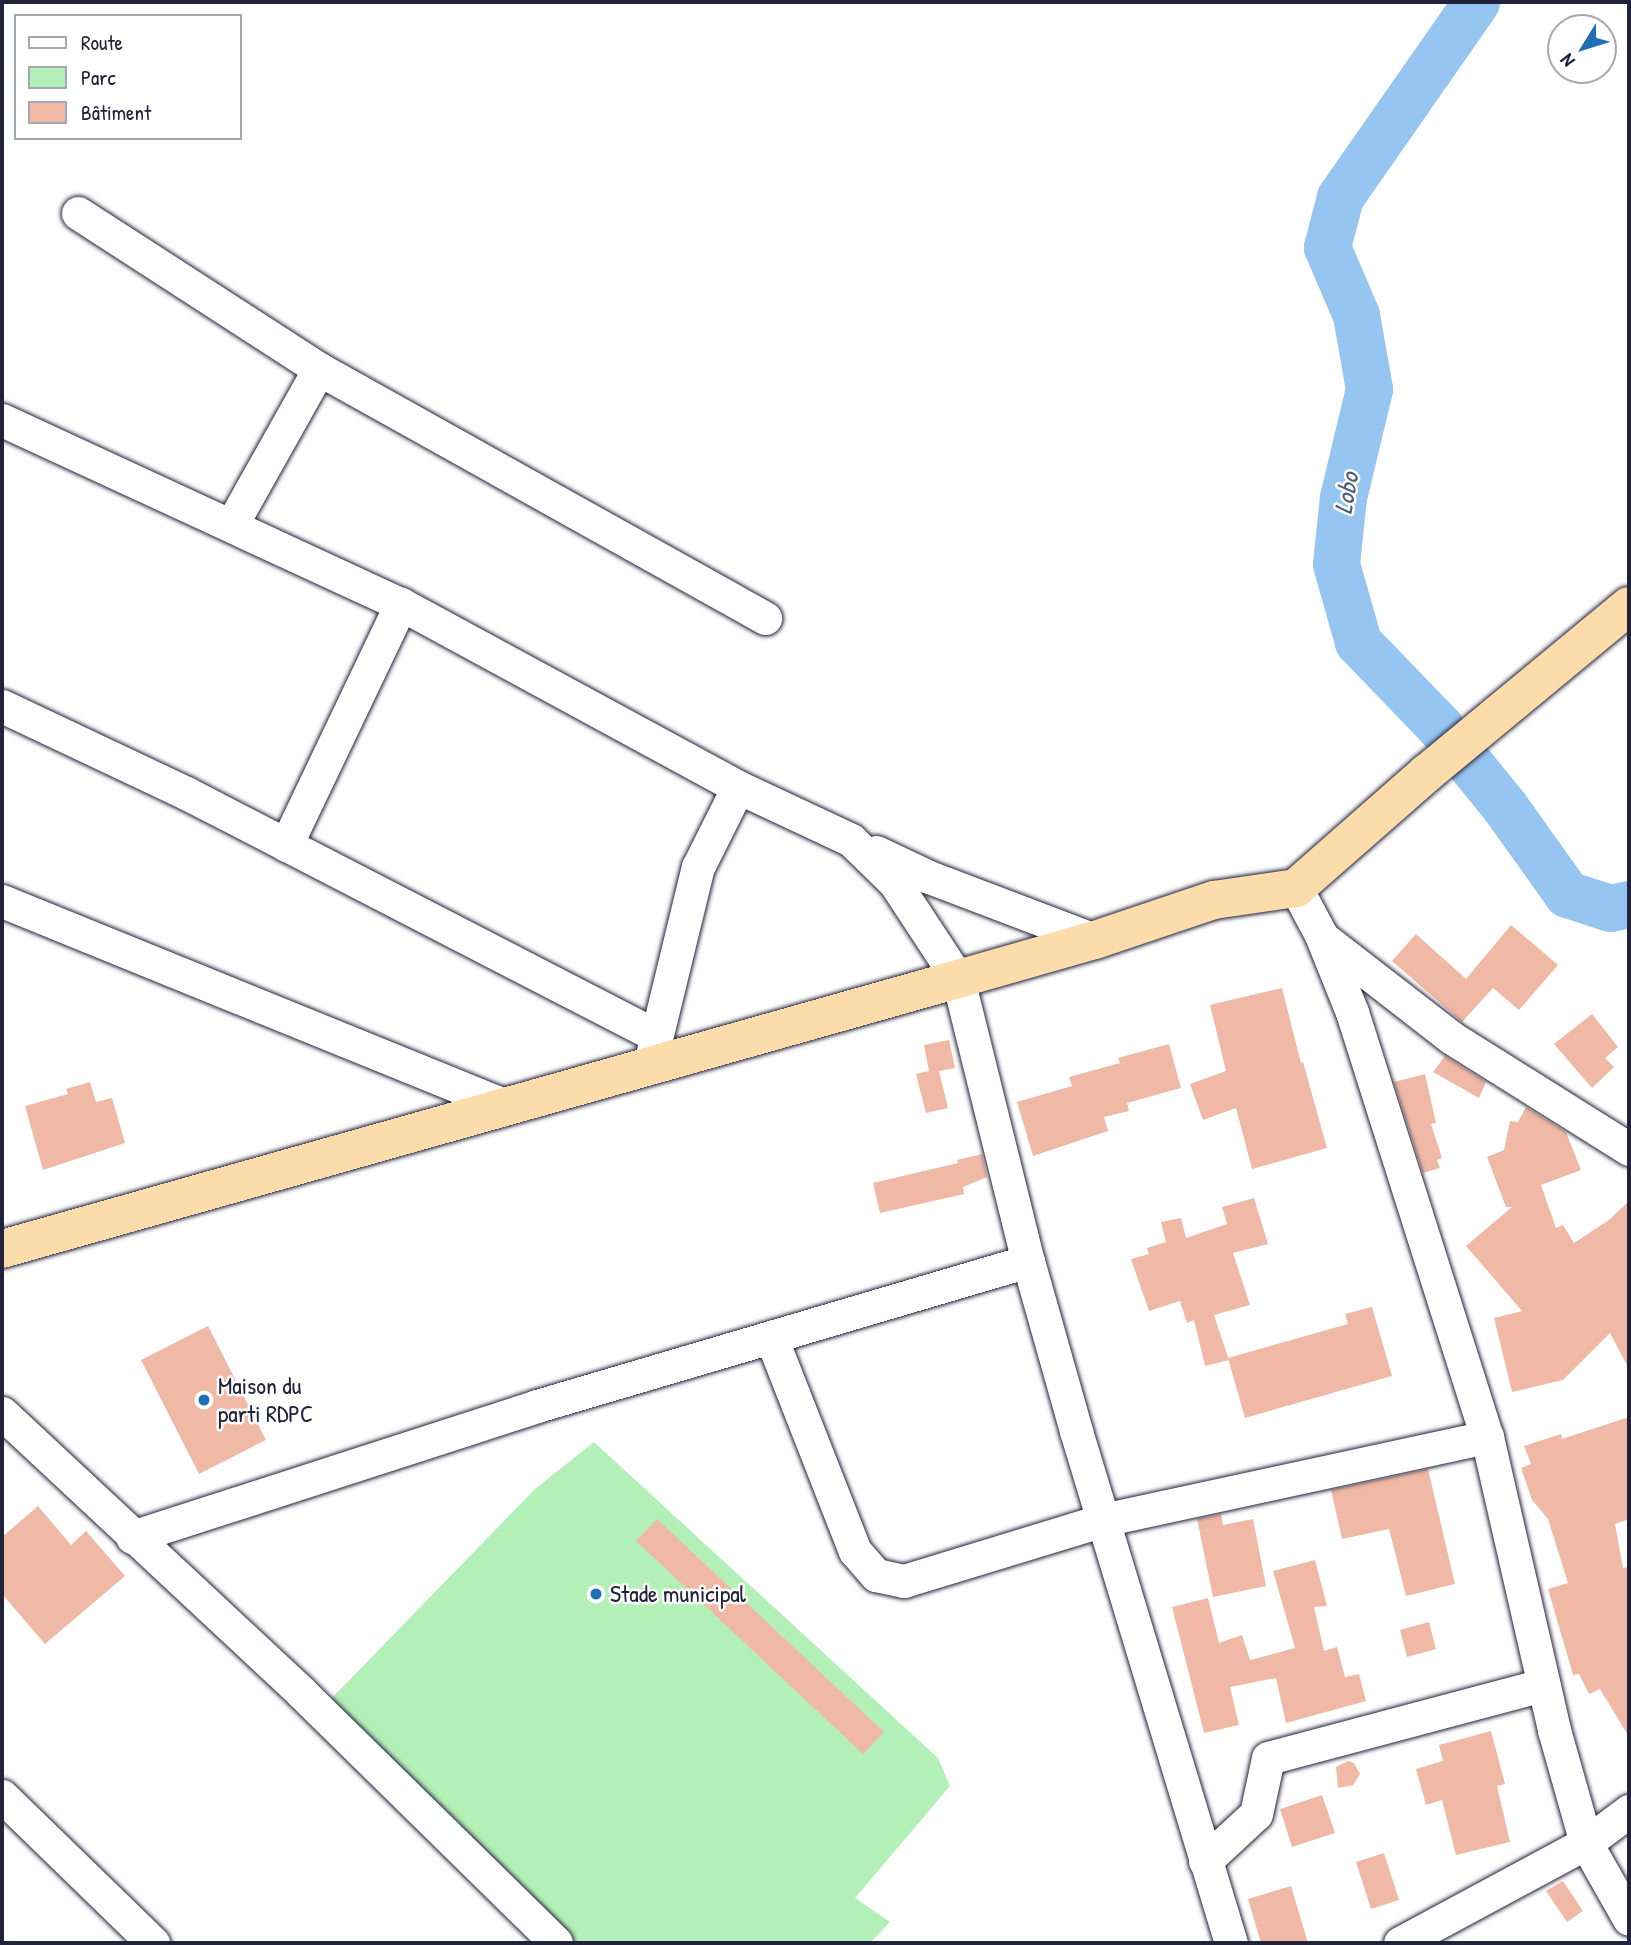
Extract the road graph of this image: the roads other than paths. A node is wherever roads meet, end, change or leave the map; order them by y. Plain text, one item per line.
1 (78, 213) dead end
2 (319, 369) junction
3 (2, 420) edge
4 (232, 524) junction
5 (401, 604) junction
6 (1629, 606) edge
7 (765, 618) dead end
8 (2, 706) edge
9 (738, 787) junction
10 (851, 840) junction
11 (286, 845) junction
12 (1296, 888) junction
13 (2, 901) edge
14 (1321, 935) junction
15 (1095, 940) junction
16 (958, 979) junction
17 (653, 1050) junction
18 (504, 1105) junction
19 (1629, 1149) edge
20 (2, 1249) edge
21 (1028, 1261) junction
22 (771, 1337) junction
23 (2, 1413) edge
24 (1487, 1437) junction
25 (1103, 1520) junction
26 (132, 1537) junction
27 (1543, 1685) junction
28 (2, 1796) edge
29 (1629, 1811) edge
30 (1586, 1843) junction
31 (1205, 1861) junction
32 (1629, 1919) edge
33 (153, 1943) edge
34 (556, 1943) edge
35 (1231, 1943) edge
36 (1400, 1943) edge

1 - 2 street
2 - 4 street
2 - 7 street
3 - 4 street
4 - 5 street
5 - 9 street
5 - 11 street
6 - 12 highway
8 - 11 street
9 - 10 street
9 - 17 street
10 - 15 street
10 - 16 street
11 - 17 street
12 - 14 street
12 - 15 highway
13 - 18 street
14 - 19 street
14 - 24 street
15 - 16 highway
16 - 17 highway
16 - 21 street
17 - 18 highway
18 - 20 highway
21 - 22 street
21 - 25 street
22 - 25 street
22 - 26 street
23 - 26 street
24 - 25 street
24 - 27 street
25 - 31 street
26 - 34 street
27 - 30 street
27 - 31 street
28 - 33 street
29 - 30 street
30 - 32 street
30 - 36 street
31 - 35 street

